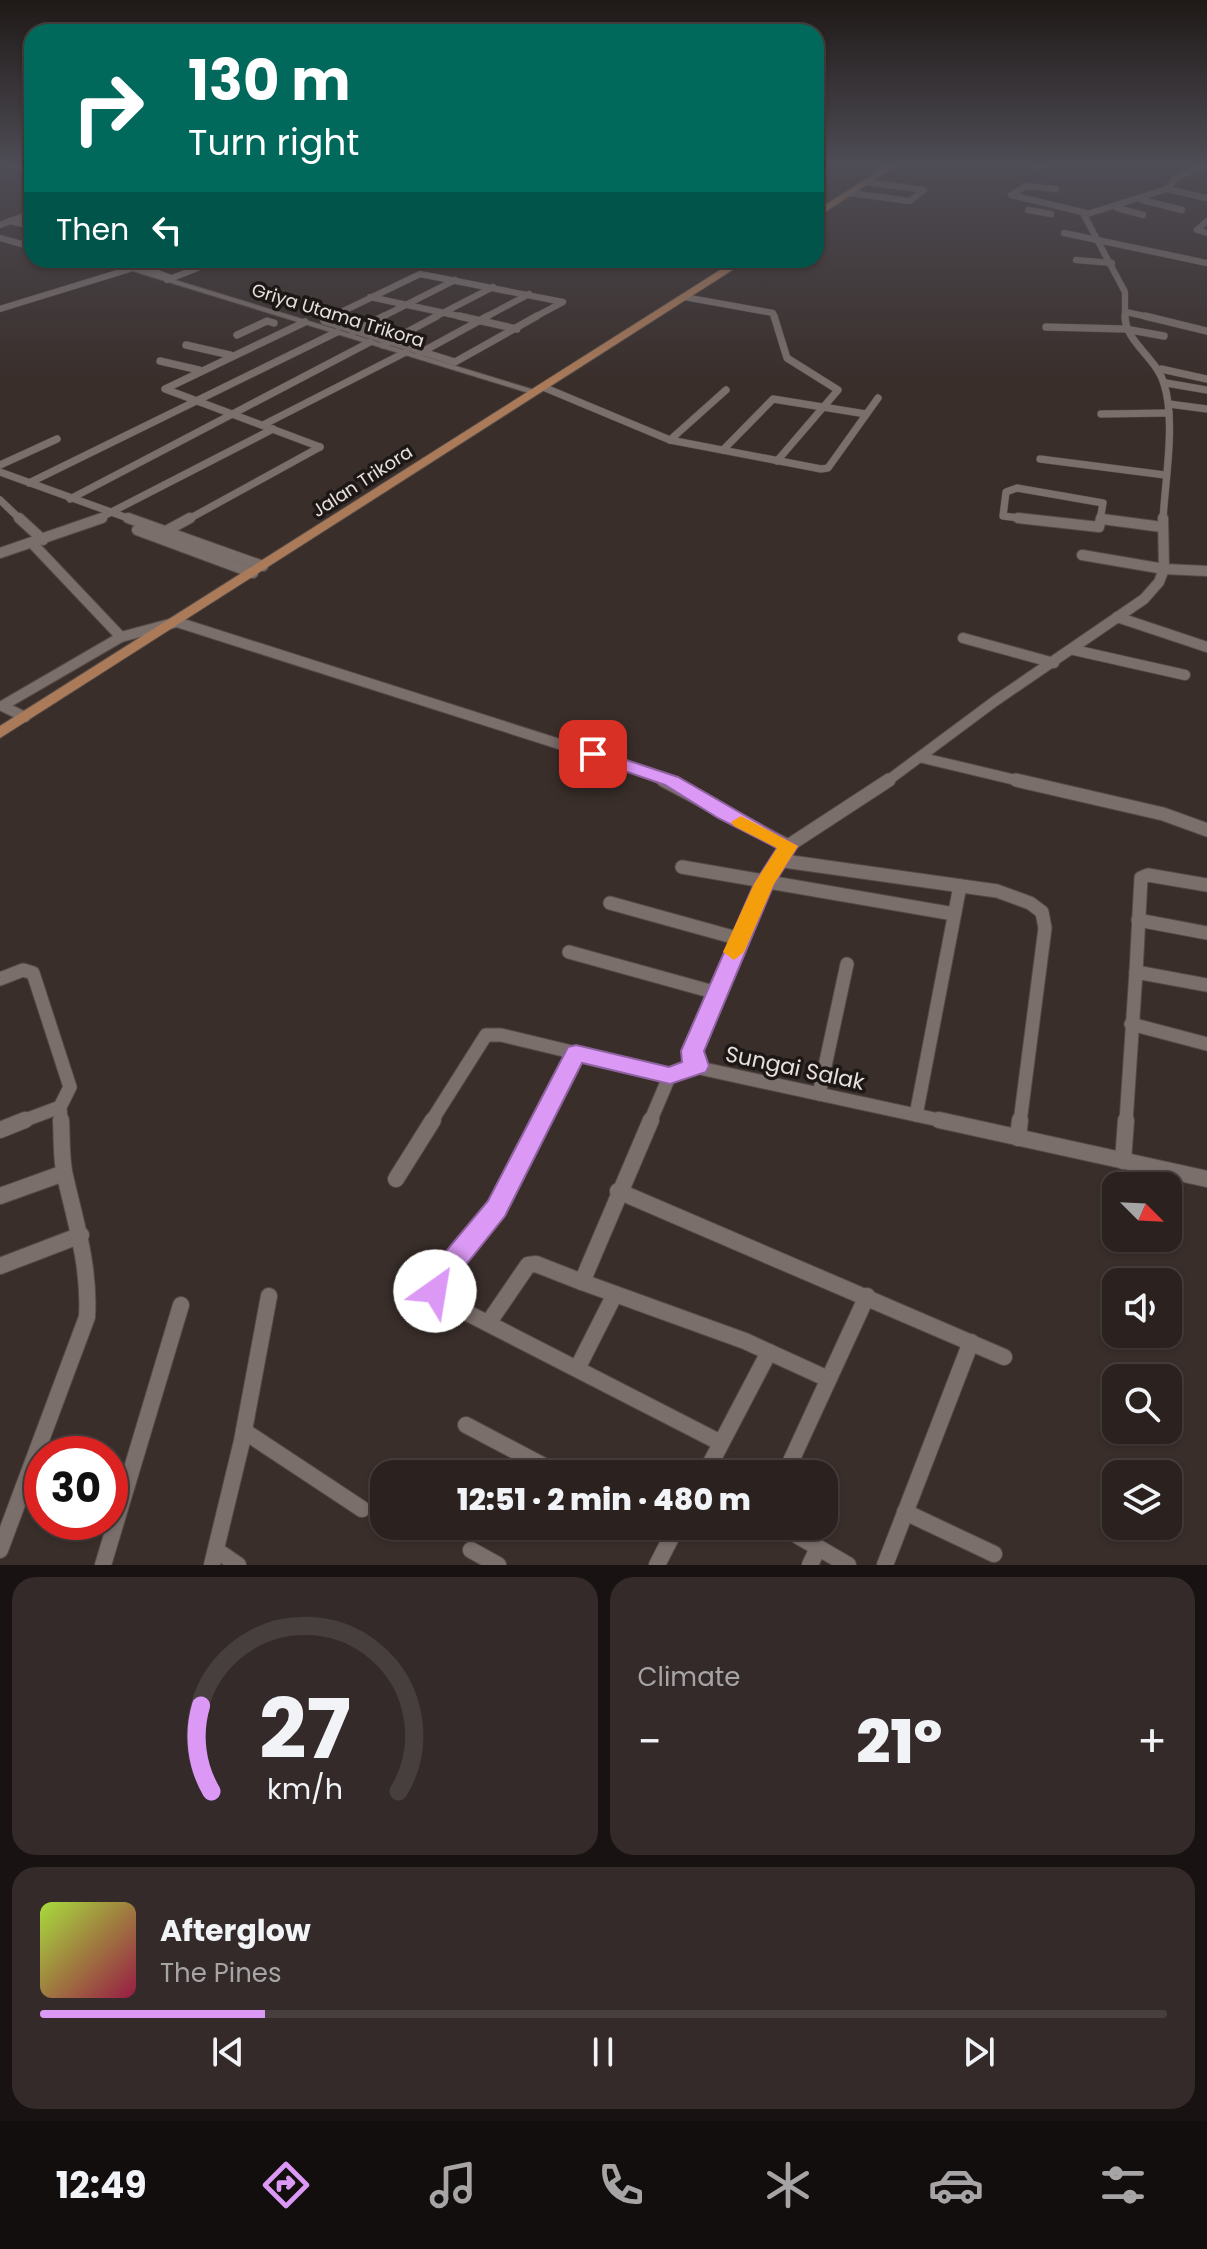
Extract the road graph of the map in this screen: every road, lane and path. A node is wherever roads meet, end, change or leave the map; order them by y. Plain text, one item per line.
1 (1085, 236) edge
2 (0, 238) edge
3 (1098, 238) junction
4 (24, 245) edge
5 (1076, 260) dead end
6 (1112, 263) junction
7 (1207, 263) edge
8 (125, 268) edge
9 (133, 268) edge
10 (145, 268) edge
11 (197, 268) edge
12 (730, 268) edge
13 (130, 269) junction
14 (169, 279) junction
15 (455, 280) junction
16 (493, 287) junction
17 (530, 294) junction
18 (370, 297) junction
19 (684, 297) junction
20 (407, 305) junction
21 (0, 309) edge
22 (1126, 312) junction
23 (444, 313) junction
24 (480, 321) junction
25 (305, 322) junction
26 (274, 323) dead end
27 (1046, 327) dead end
28 (517, 329) junction
29 (1125, 329) junction
30 (1207, 331) edge
31 (224, 332) dead end
32 (337, 332) junction
33 (353, 332) junction
34 (237, 335) junction
35 (1164, 336) dead end
36 (262, 341) junction
37 (370, 342) junction
38 (385, 344) junction
39 (186, 345) dead end
40 (406, 352) junction
41 (420, 353) junction
42 (230, 355) junction
43 (160, 361) dead end
44 (1161, 369) junction
45 (199, 370) junction
46 (1207, 379) edge
47 (1166, 383) junction
48 (539, 389) junction
49 (726, 390) dead end
50 (1207, 390) edge
51 (878, 398) dead end
52 (193, 402) junction
53 (824, 407) junction
54 (1169, 409) junction
55 (1207, 409) edge
56 (866, 414) junction
57 (1101, 414) dead end
58 (229, 415) junction
59 (268, 427) junction
60 (57, 439) dead end
61 (670, 440) junction
62 (723, 450) junction
63 (1040, 459) dead end
64 (777, 461) junction
65 (0, 465) edge
66 (0, 472) edge
67 (1165, 475) junction
68 (0, 478) edge
69 (29, 483) junction
70 (70, 499) junction
71 (0, 500) edge
72 (109, 516) junction
73 (1102, 519) junction
74 (1162, 527) junction
75 (166, 531) junction
76 (37, 542) junction
77 (0, 553) edge
78 (1082, 555) dead end
79 (258, 569) junction
80 (1164, 569) junction
81 (1207, 571) edge
82 (1117, 617) junction
83 (177, 622) junction
84 (121, 637) junction
85 (963, 638) dead end
86 (1207, 647) edge
87 (1074, 650) junction
88 (1054, 663) junction
89 (1185, 675) dead end
90 (25, 717) junction
91 (0, 733) edge
92 (923, 758) junction
93 (1207, 830) edge
94 (788, 846) junction
95 (777, 860) junction
96 (682, 867) dead end
97 (764, 884) junction
98 (1207, 885) edge
99 (960, 886) junction
100 (610, 903) dead end
101 (954, 914) junction
102 (1138, 920) junction
103 (1207, 933) edge
104 (740, 939) junction
105 (569, 952) dead end
106 (847, 964) dead end
107 (1136, 972) junction
108 (0, 979) edge
109 (1207, 985) edge
110 (717, 993) junction
111 (1131, 1024) junction
112 (1207, 1044) edge
113 (576, 1053) junction
114 (698, 1066) junction
115 (670, 1075) junction
116 (819, 1094) junction
117 (60, 1107) junction
118 (916, 1115) junction
119 (0, 1130) edge
120 (1018, 1138) junction
121 (1123, 1161) junction
122 (64, 1173) junction
123 (396, 1179) dead end
124 (1207, 1179) edge
125 (618, 1191) junction
126 (0, 1196) edge
127 (81, 1235) junction
128 (0, 1266) edge
129 (582, 1282) junction
130 (269, 1296) dead end
131 (614, 1296) junction
132 (867, 1296) junction
133 (181, 1305) dead end
134 (489, 1322) junction
135 (971, 1342) junction
136 (769, 1352) junction
137 (1004, 1357) dead end
138 (578, 1367) junction
139 (828, 1379) junction
140 (466, 1425) dead end
141 (244, 1431) junction
142 (721, 1443) junction
143 (532, 1460) edge
144 (712, 1460) edge
145 (791, 1460) edge
146 (362, 1509) dead end
147 (905, 1512) junction
148 (666, 1540) edge
149 (796, 1540) edge
150 (0, 1550) edge
151 (471, 1550) dead end
152 (994, 1554) dead end
153 (814, 1556) edge
154 (214, 1558) edge
155 (103, 1565) edge
156 (238, 1565) edge
157 (498, 1565) edge
158 (657, 1565) edge
159 (848, 1565) edge
160 (885, 1565) edge

1 - 3 street
2 - 4 street
3 - 6 street
3 - 7 street
5 - 6 street
6 - 22 street
8 - 13 street
9 - 13 street
10 - 14 street
11 - 14 street
12 - 19 main road, Jalan Trikora
13 - 14 street, Griya Utama Trikora
13 - 21 street
14 - 25 street, Griya Utama Trikora
15 - 16 street
15 - 18 street
15 - 20 street
16 - 17 street
16 - 23 street
17 - 24 street
17 - 28 street
18 - 20 street
18 - 33 street
19 - 48 main road, Jalan Trikora
19 - 53 street
20 - 23 street
20 - 33 street
22 - 29 street
22 - 30 street
23 - 24 street
23 - 38 street
24 - 28 street
24 - 41 street
25 - 32 street, Griya Utama Trikora
25 - 36 street
26 - 34 street
27 - 29 street
28 - 41 street
29 - 35 street
29 - 44 street
31 - 34 street
32 - 37 street, Griya Utama Trikora
32 - 52 street
33 - 38 street
34 - 36 street
36 - 42 street
37 - 38 street, Griya Utama Trikora
37 - 58 street
38 - 40 street, Griya Utama Trikora
38 - 41 street
39 - 42 street
40 - 48 street, Griya Utama Trikora
40 - 59 street
42 - 45 street
43 - 45 street
44 - 46 street
44 - 47 street
45 - 52 street
47 - 50 street
47 - 54 street
48 - 61 street
48 - 79 main road, Jalan Trikora
49 - 61 street
51 - 56 street
52 - 58 street
52 - 69 street
53 - 56 street
53 - 62 street
53 - 64 street
54 - 55 street
54 - 57 street
54 - 67 street
56 - 64 street
58 - 59 street
58 - 70 street
59 - 72 street
59 - 75 street
60 - 65 street
61 - 62 street
62 - 64 street
63 - 67 street
66 - 69 street
67 - 74 street
68 - 72 street
69 - 70 street
70 - 72 street
71 - 76 street
72 - 75 street
72 - 76 street
72 - 79 street
73 - 73 street
73 - 74 street
74 - 80 street
75 - 79 street
76 - 77 street
76 - 84 street
78 - 80 street
79 - 83 main road, Jalan Trikora
80 - 81 street
80 - 82 street, Sungai Salak
82 - 86 street
82 - 87 street, Sungai Salak
83 - 84 street
83 - 90 main road, Jalan Trikora
83 - 94 street
84 - 90 street
85 - 88 street
87 - 88 street, Sungai Salak
87 - 89 street
88 - 92 street, Sungai Salak
90 - 91 main road, Jalan Trikora
92 - 93 street
92 - 94 street, Sungai Salak
94 - 95 street, Sungai Salak
95 - 97 street, Sungai Salak
95 - 99 street
96 - 97 street
97 - 101 street
97 - 104 street, Sungai Salak
98 - 102 street
99 - 101 street
99 - 120 street
100 - 104 street
101 - 118 street
102 - 103 street
102 - 107 street
104 - 110 street, Sungai Salak
105 - 110 street
106 - 116 street
107 - 109 street
107 - 111 street
108 - 117 street
110 - 114 street, Sungai Salak
111 - 112 street
111 - 121 street
113 - 115 street
113 - 123 street
113 - 134 street
114 - 115 street
114 - 116 street, Sungai Salak
115 - 125 street
116 - 118 street, Sungai Salak
117 - 119 street
117 - 122 street
118 - 120 street, Sungai Salak
120 - 121 street, Sungai Salak
121 - 124 street, Sungai Salak
122 - 126 street
122 - 127 street
125 - 129 street
125 - 132 street
127 - 128 street
127 - 150 street
129 - 131 street
129 - 134 street
130 - 141 street
131 - 136 street
131 - 138 street
132 - 135 street
132 - 139 street
133 - 155 street
134 - 138 street
135 - 137 street
135 - 147 street
136 - 139 street
136 - 142 street
138 - 142 street
139 - 145 street
140 - 143 street
141 - 146 street
141 - 154 street
142 - 144 street
147 - 152 street
147 - 160 street
148 - 158 street
149 - 153 street
151 - 157 street
153 - 159 street
154 - 156 street

